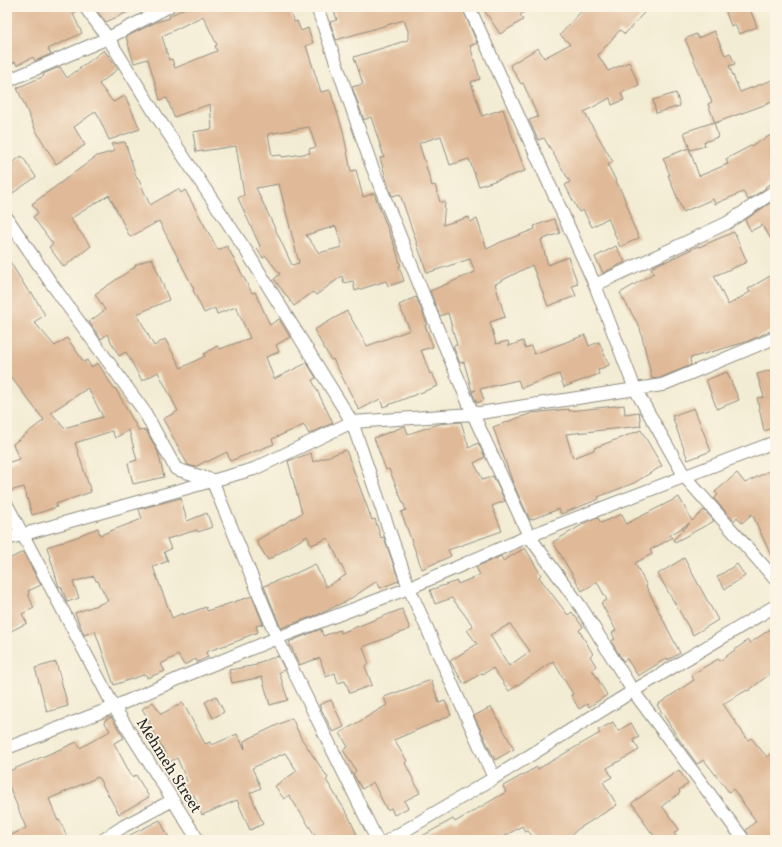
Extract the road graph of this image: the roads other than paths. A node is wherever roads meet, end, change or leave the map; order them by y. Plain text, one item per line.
1 (85, 7) edge
2 (168, 7) edge
3 (317, 7) edge
4 (469, 7) edge
5 (108, 38) junction
6 (7, 81) edge
7 (775, 192) edge
8 (7, 218) edge
9 (595, 285) junction
10 (775, 338) edge
11 (635, 389) junction
12 (473, 414) junction
13 (352, 422) junction
14 (775, 442) edge
15 (685, 477) junction
16 (212, 480) junction
17 (7, 505) edge
18 (23, 534) junction
19 (529, 536) junction
20 (7, 539) edge
21 (775, 579) edge
22 (409, 588) junction
23 (775, 606) edge
24 (277, 638) junction
25 (633, 691) junction
26 (114, 707) junction
27 (7, 748) edge
28 (494, 778) junction
29 (173, 800) junction
30 (403, 836) edge
31 (103, 840) edge
32 (198, 840) edge
33 (377, 840) edge
34 (389, 840) edge
35 (744, 840) edge

1 - 5 street
2 - 5 street
3 - 12 street
4 - 9 street
5 - 6 street
5 - 13 street
7 - 9 street
8 - 16 street
9 - 11 street
10 - 11 street
11 - 12 street
11 - 15 street
12 - 13 street
12 - 19 street
13 - 16 street
13 - 22 street
14 - 15 street
15 - 19 street
15 - 21 street
16 - 18 street
16 - 24 street
17 - 18 street, Mehmeh Street
18 - 20 street
18 - 26 street, Mehmeh Street
19 - 22 street
19 - 25 street
22 - 24 street
22 - 28 street
23 - 25 street
24 - 26 street
24 - 33 street
25 - 28 street
25 - 35 street
26 - 27 street
26 - 29 street, Mehmeh Street
28 - 30 street
29 - 31 street
29 - 32 street, Mehmeh Street
30 - 34 street

